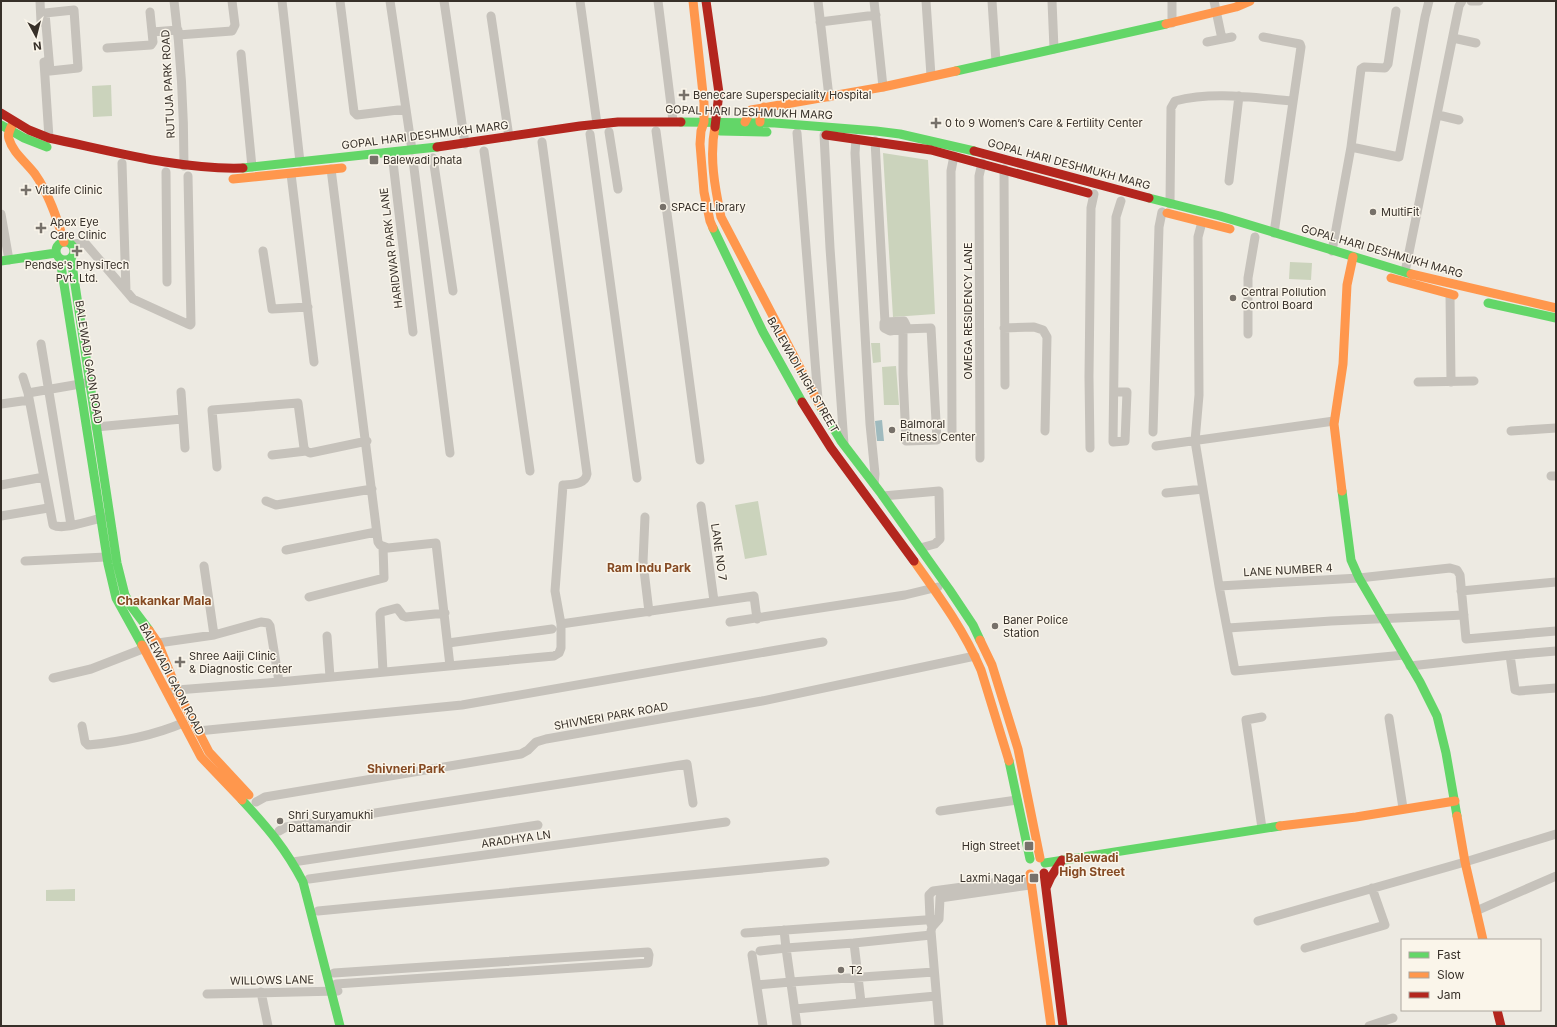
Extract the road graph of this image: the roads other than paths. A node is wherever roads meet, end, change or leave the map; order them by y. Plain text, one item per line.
1 (40, 1) edge
2 (174, 1) edge
3 (232, 1) edge
4 (282, 1) edge
5 (340, 1) edge
6 (390, 1) edge
7 (444, 1) edge
8 (580, 1) edge
9 (658, 1) edge
10 (692, 1) edge
11 (706, 1) edge
12 (818, 1) edge
13 (874, 1) edge
14 (926, 1) edge
15 (992, 1) edge
16 (1052, 1) edge
17 (1172, 1) edge
18 (1214, 1) edge
19 (1218, 1) edge
20 (1250, 1) edge
21 (1429, 1) edge
22 (1462, 1) edge
23 (1471, 1) edge
24 (1478, 1) edge
25 (1396, 11) dead end
26 (150, 12) dead end
27 (1217, 12) junction
28 (876, 15) junction
29 (491, 16) dead end
30 (820, 22) junction
31 (1172, 23) junction
32 (152, 32) junction
33 (178, 33) junction
34 (1232, 37) dead end
35 (1263, 37) dead end
36 (1453, 38) junction
37 (1222, 39) junction
38 (1207, 42) dead end
39 (1476, 43) dead end
40 (45, 47) junction
41 (107, 48) dead end
42 (1054, 49) junction
43 (241, 54) dead end
44 (996, 62) junction
45 (932, 76) junction
46 (883, 87) junction
47 (829, 96) junction
48 (1239, 96) junction
49 (1293, 101) junction
50 (764, 107) junction
51 (406, 109) junction
52 (1, 113) edge
53 (1438, 115) junction
54 (1459, 120) dead end
55 (14, 121) junction
56 (673, 121) junction
57 (716, 122) junction
58 (745, 122) junction
59 (760, 122) junction
60 (596, 124) junction
61 (703, 126) junction
62 (5, 127) edge
63 (656, 131) junction
64 (713, 131) junction
65 (34, 132) junction
66 (618, 132) junction
67 (797, 133) junction
68 (585, 135) joint
69 (824, 135) junction
70 (509, 137) junction
71 (49, 138) junction
72 (856, 139) junction
73 (493, 140) junction
74 (875, 141) junction
75 (31, 142) junction
76 (542, 142) dead end
77 (465, 144) junction
78 (1351, 148) junction
79 (55, 149) dead end
80 (412, 150) junction
81 (484, 151) junction
82 (473, 153) dead end
83 (954, 156) junction
84 (107, 160) dead end
85 (413, 160) junction
86 (300, 162) junction
87 (122, 163) junction
88 (982, 163) junction
89 (184, 166) junction
90 (354, 166) dead end
91 (144, 168) dead end
92 (252, 168) junction
93 (331, 169) junction
94 (1004, 169) junction
95 (174, 174) junction
96 (291, 174) junction
97 (198, 177) dead end
98 (226, 179) dead end
99 (1229, 181) dead end
100 (618, 189) dead end
101 (1098, 195) joint
102 (1121, 201) dead end
103 (1170, 204) junction
104 (1158, 211) joint
105 (1, 214) edge
106 (1202, 222) junction
107 (1274, 233) junction
108 (1251, 236) joint
109 (67, 243) junction
110 (263, 251) dead end
111 (1332, 251) junction
112 (58, 256) junction
113 (71, 258) junction
114 (5, 261) edge
115 (1351, 264) junction
116 (1405, 272) junction
117 (1380, 275) dead end
118 (167, 282) dead end
119 (126, 291) junction
120 (453, 291) dead end
121 (1450, 294) junction
122 (1461, 297) dead end
123 (1482, 302) dead end
124 (308, 307) junction
125 (1556, 308) edge
126 (1556, 318) edge
127 (1004, 328) junction
128 (903, 329) junction
129 (413, 332) dead end
130 (1248, 334) dead end
131 (41, 344) dead end
132 (314, 362) dead end
133 (23, 377) dead end
134 (1418, 382) dead end
135 (1451, 382) junction
136 (1474, 382) dead end
137 (90, 383) junction
138 (80, 384) junction
139 (1005, 385) dead end
140 (48, 391) junction
141 (181, 392) dead end
142 (1114, 392) junction
143 (29, 397) junction
144 (1, 404) edge
145 (818, 404) junction
146 (182, 419) junction
147 (1334, 421) junction
148 (96, 427) junction
149 (1556, 428) edge
150 (1045, 431) dead end
151 (1511, 431) dead end
152 (952, 432) dead end
153 (1152, 432) dead end
154 (367, 441) junction
155 (1195, 441) junction
156 (844, 445) junction
157 (1156, 446) dead end
158 (184, 448) dead end
159 (1090, 448) dead end
160 (306, 451) junction
161 (450, 453) dead end
162 (272, 455) dead end
163 (980, 458) dead end
164 (700, 460) dead end
165 (217, 467) dead end
166 (530, 471) dead end
167 (44, 477) junction
168 (637, 478) dead end
169 (874, 484) junction
170 (1, 485) edge
171 (372, 489) junction
172 (1203, 490) junction
173 (1166, 493) dead end
174 (883, 496) junction
175 (266, 501) dead end
176 (701, 506) dead end
177 (48, 508) junction
178 (1, 516) edge
179 (110, 517) junction
180 (645, 517) dead end
181 (100, 518) junction
182 (71, 525) junction
183 (376, 532) junction
184 (383, 547) junction
185 (920, 548) junction
186 (286, 550) dead end
187 (106, 557) junction
188 (25, 561) dead end
189 (204, 566) dead end
190 (1359, 578) junction
191 (1556, 582) edge
192 (945, 584) junction
193 (1219, 586) junction
194 (934, 589) junction
195 (1461, 591) junction
196 (309, 597) dead end
197 (714, 601) junction
198 (961, 607) junction
199 (649, 612) junction
200 (445, 613) junction
201 (951, 613) junction
202 (1464, 615) junction
203 (758, 619) junction
204 (1383, 619) junction
205 (730, 622) dead end
206 (561, 624) junction
207 (1228, 628) junction
208 (552, 629) dead end
209 (1556, 631) edge
210 (214, 635) junction
211 (327, 636) dead end
212 (823, 642) dead end
213 (158, 643) junction
214 (448, 643) junction
215 (144, 650) junction
216 (1556, 651) edge
217 (1404, 655) junction
218 (1510, 655) junction
219 (975, 656) junction
220 (450, 666) junction
221 (1410, 666) junction
222 (383, 672) junction
223 (330, 677) junction
224 (53, 678) dead end
225 (280, 682) junction
226 (1556, 688) edge
227 (177, 690) junction
228 (168, 693) junction
229 (1262, 717) dead end
230 (1389, 718) dead end
231 (183, 723) junction
232 (82, 726) dead end
233 (198, 731) junction
234 (1017, 800) junction
235 (1455, 801) junction
236 (256, 802) junction
237 (693, 803) dead end
238 (1403, 808) junction
239 (940, 811) dead end
240 (726, 822) dead end
241 (538, 825) dead end
242 (1262, 828) junction
243 (1035, 830) junction
244 (278, 831) junction
245 (1556, 834) edge
246 (1030, 859) junction
247 (1043, 860) junction
248 (1062, 860) junction
249 (297, 861) junction
250 (825, 862) dead end
251 (1466, 862) junction
252 (1044, 873) junction
253 (1556, 876) edge
254 (309, 879) junction
255 (1030, 879) junction
256 (1372, 888) junction
257 (1045, 892) junction
258 (930, 893) junction
259 (940, 898) junction
260 (318, 911) junction
261 (1476, 911) junction
262 (1258, 921) dead end
263 (931, 927) junction
264 (784, 930) junction
265 (745, 933) dead end
266 (1483, 939) edge
267 (854, 943) junction
268 (786, 948) junction
269 (1305, 948) dead end
270 (350, 972) junction
271 (934, 972) junction
272 (334, 973) junction
273 (858, 977) junction
274 (791, 982) junction
275 (350, 983) junction
276 (757, 985) junction
277 (335, 989) junction
278 (261, 992) junction
279 (207, 994) dead end
280 (936, 996) junction
281 (861, 1002) junction
282 (795, 1009) junction
283 (1498, 1011) edge
284 (1393, 1018) dead end
285 (268, 1026) edge
286 (340, 1026) edge
287 (345, 1026) edge
288 (763, 1026) edge
289 (793, 1026) edge
290 (797, 1026) edge
291 (939, 1026) edge
292 (1051, 1026) edge
293 (1063, 1026) edge
294 (1369, 1026) edge
295 (1501, 1026) edge

1 - 40 street
2 - 33 street, RUTUJA PARK ROAD
3 - 33 street
4 - 86 street
5 - 51 street
6 - 51 street
7 - 77 street
8 - 60 street
9 - 56 street
10 - 61 main road, BALEWADI HIGH STREET
11 - 57 main road, BALEWADI HIGH STREET
12 - 30 street
13 - 28 street
14 - 45 street
15 - 44 street
16 - 42 street
17 - 31 street
18 - 19 street
18 - 27 street
20 - 27 main road
21 - 78 street
22 - 36 street
23 - 24 street
25 - 78 street
26 - 32 street
27 - 31 main road
27 - 37 street
28 - 30 street
28 - 46 street
29 - 70 street
30 - 47 street
31 - 42 main road
32 - 33 street
32 - 41 street
33 - 89 street, RUTUJA PARK ROAD
34 - 37 street
35 - 49 street
36 - 39 street
36 - 53 street
37 - 38 street
40 - 40 street
40 - 71 street
42 - 44 main road
43 - 92 street
44 - 45 main road
45 - 46 main road
46 - 47 main road
47 - 50 main road
48 - 49 street
48 - 99 street
48 - 103 street
49 - 107 street
50 - 58 main road
50 - 59 main road
51 - 80 street
52 - 55 main road, GOPAL HARI DESHMUKH MARG
53 - 54 street
53 - 116 street
55 - 62 main road
55 - 65 main road, GOPAL HARI DESHMUKH MARG
56 - 60 main road, GOPAL HARI DESHMUKH MARG
56 - 61 main road, GOPAL HARI DESHMUKH MARG
57 - 58 main road, GOPAL HARI DESHMUKH MARG
57 - 61 main road, GOPAL HARI DESHMUKH MARG
57 - 64 main road, BALEWADI HIGH STREET
58 - 59 main road, GOPAL HARI DESHMUKH MARG
59 - 103 main road, GOPAL HARI DESHMUKH MARG
60 - 70 main road, GOPAL HARI DESHMUKH MARG
61 - 63 main road, GOPAL HARI DESHMUKH MARG
61 - 64 main road, GOPAL HARI DESHMUKH MARG
61 - 194 main road, BALEWADI HIGH STREET
62 - 75 main road
62 - 109 main road
63 - 66 main road, GOPAL HARI DESHMUKH MARG
63 - 164 street
64 - 67 main road, GOPAL HARI DESHMUKH MARG
64 - 145 main road, BALEWADI HIGH STREET
65 - 71 main road, GOPAL HARI DESHMUKH MARG
65 - 75 main road
66 - 68 main road, GOPAL HARI DESHMUKH MARG
66 - 100 street
67 - 69 main road, GOPAL HARI DESHMUKH MARG
67 - 145 street
68 - 168 street
69 - 72 main road, GOPAL HARI DESHMUKH MARG
69 - 156 street
70 - 73 main road, GOPAL HARI DESHMUKH MARG
71 - 89 main road, GOPAL HARI DESHMUKH MARG
72 - 74 main road, GOPAL HARI DESHMUKH MARG
72 - 169 street
73 - 77 main road, GOPAL HARI DESHMUKH MARG
73 - 81 main road, GOPAL HARI DESHMUKH MARG
74 - 83 main road, GOPAL HARI DESHMUKH MARG
74 - 128 street
75 - 79 main road
76 - 206 street
77 - 80 main road, GOPAL HARI DESHMUKH MARG
78 - 111 street
80 - 86 main road, GOPAL HARI DESHMUKH MARG
81 - 82 main road, GOPAL HARI DESHMUKH MARG
81 - 166 street
83 - 88 main road, GOPAL HARI DESHMUKH MARG
83 - 152 street
84 - 87 main road
85 - 120 street
85 - 129 street, HARIDWAR PARK LANE
85 - 161 street
86 - 92 main road, GOPAL HARI DESHMUKH MARG
87 - 91 main road
87 - 119 street
88 - 94 main road, GOPAL HARI DESHMUKH MARG
88 - 163 street, OMEGA RESIDENCY LANE
89 - 92 main road, GOPAL HARI DESHMUKH MARG
90 - 93 main road, GOPAL HARI DESHMUKH MARG
93 - 96 main road, GOPAL HARI DESHMUKH MARG
93 - 154 street
94 - 101 main road, GOPAL HARI DESHMUKH MARG
94 - 127 street
95 - 97 main road
95 - 118 street
95 - 119 street
96 - 98 main road, GOPAL HARI DESHMUKH MARG
96 - 124 street
101 - 159 street
102 - 142 street
103 - 107 main road, GOPAL HARI DESHMUKH MARG
104 - 106 main road
104 - 153 street
105 - 114 street
106 - 108 main road
106 - 155 street
107 - 111 main road, GOPAL HARI DESHMUKH MARG
108 - 130 street
109 - 112 main road
109 - 113 main road
109 - 119 street
110 - 124 street
111 - 115 main road, GOPAL HARI DESHMUKH MARG
112 - 113 main road
112 - 114 main road
112 - 138 main road, BALEWADI GAON ROAD
113 - 137 main road, BALEWADI GAON ROAD
115 - 116 main road, GOPAL HARI DESHMUKH MARG
115 - 147 main road
116 - 125 main road, GOPAL HARI DESHMUKH MARG
117 - 121 main road, GOPAL HARI DESHMUKH MARG
121 - 122 main road, GOPAL HARI DESHMUKH MARG
121 - 135 street
123 - 126 main road
124 - 132 street
127 - 139 street
127 - 150 street
128 - 128 street
131 - 140 street
133 - 143 street
134 - 135 street
135 - 136 street
137 - 138 street
137 - 148 main road, BALEWADI GAON ROAD
138 - 140 street
138 - 181 main road, BALEWADI GAON ROAD
140 - 143 street
140 - 182 street
141 - 146 street
142 - 142 street
143 - 144 street
143 - 167 street
145 - 156 main road, BALEWADI HIGH STREET
146 - 148 street
146 - 158 street
147 - 155 street
147 - 190 main road
148 - 179 main road, BALEWADI GAON ROAD
149 - 151 street
154 - 160 street
154 - 171 street
155 - 157 street
155 - 172 street
156 - 169 main road, BALEWADI HIGH STREET
160 - 162 street
160 - 165 street
167 - 170 street
167 - 177 street
169 - 174 main road, BALEWADI HIGH STREET
171 - 175 street
171 - 183 street
172 - 173 street
172 - 193 street
174 - 185 main road, BALEWADI HIGH STREET
174 - 185 street
176 - 197 street, LANE NO 7
177 - 178 street
177 - 182 street
179 - 181 street
179 - 213 main road, BALEWADI GAON ROAD
180 - 199 street
181 - 182 street
181 - 187 main road, BALEWADI GAON ROAD
183 - 184 street
183 - 186 street
184 - 196 street
184 - 200 street
185 - 192 main road, BALEWADI HIGH STREET
187 - 188 street
187 - 215 main road, BALEWADI GAON ROAD
189 - 210 street
190 - 193 street, LANE NUMBER 4
190 - 195 street, LANE NUMBER 4
190 - 204 main road
191 - 195 street
192 - 194 street
192 - 198 main road, BALEWADI HIGH STREET
193 - 207 street
194 - 201 main road, BALEWADI HIGH STREET
194 - 203 street
195 - 202 street
197 - 199 street
197 - 203 street
198 - 201 main road
198 - 243 main road, BALEWADI HIGH STREET
199 - 206 street
200 - 214 street
200 - 222 street
201 - 219 main road, BALEWADI HIGH STREET
202 - 204 street
202 - 209 street
203 - 205 street
204 - 207 street
204 - 217 main road
206 - 220 street
207 - 217 street
208 - 214 street
210 - 213 street
210 - 225 street
211 - 223 street
212 - 233 street
213 - 215 street
213 - 227 main road, BALEWADI GAON ROAD
214 - 220 street
215 - 224 street
215 - 228 main road, BALEWADI GAON ROAD
216 - 218 street
217 - 221 main road
218 - 221 street
218 - 226 street
219 - 234 main road, BALEWADI HIGH STREET
219 - 236 street, SHIVNERI PARK ROAD
220 - 222 street
221 - 235 main road
222 - 223 street
223 - 225 street
225 - 227 street
227 - 228 street
227 - 233 main road, BALEWADI GAON ROAD
228 - 231 main road, BALEWADI GAON ROAD
229 - 242 street
230 - 238 street
231 - 232 street
231 - 249 main road, BALEWADI GAON ROAD
233 - 236 main road, BALEWADI GAON ROAD
234 - 239 street
234 - 246 main road, BALEWADI HIGH STREET
235 - 238 main road
235 - 251 main road
236 - 244 main road, BALEWADI GAON ROAD
237 - 244 street
238 - 242 main road
240 - 254 street, ARADHYA LN
241 - 249 street
242 - 248 main road
243 - 247 main road, BALEWADI HIGH STREET
243 - 248 main road
244 - 249 main road, BALEWADI GAON ROAD
245 - 251 street
246 - 247 main road
246 - 255 main road
247 - 248 main road
247 - 252 main road
248 - 257 main road
249 - 254 main road, BALEWADI GAON ROAD
249 - 277 main road, BALEWADI GAON ROAD
250 - 260 street
251 - 256 street
251 - 261 main road
252 - 255 main road
252 - 257 main road
253 - 261 street
254 - 260 main road, BALEWADI GAON ROAD
255 - 258 street
255 - 259 street
255 - 292 main road
256 - 262 street
256 - 269 street
257 - 293 main road
258 - 259 street
258 - 263 street
259 - 263 street
260 - 272 main road, BALEWADI GAON ROAD
261 - 266 main road
263 - 264 street
263 - 267 street
263 - 271 street
264 - 265 street
264 - 268 street
267 - 268 street
267 - 273 street
268 - 274 street
268 - 276 street
270 - 272 street
270 - 275 street
270 - 275 street, WILLOWS LANE
271 - 273 street
271 - 280 street
272 - 277 main road, BALEWADI GAON ROAD
273 - 274 street
273 - 281 street
274 - 276 street
274 - 282 street
275 - 277 street, WILLOWS LANE
276 - 288 street
277 - 278 street, WILLOWS LANE
277 - 286 main road, BALEWADI GAON ROAD
277 - 287 main road, BALEWADI GAON ROAD
278 - 279 street, WILLOWS LANE
278 - 285 street
280 - 281 street
280 - 291 street
281 - 282 street
282 - 290 street
283 - 295 main road
284 - 294 street
289 - 290 street

